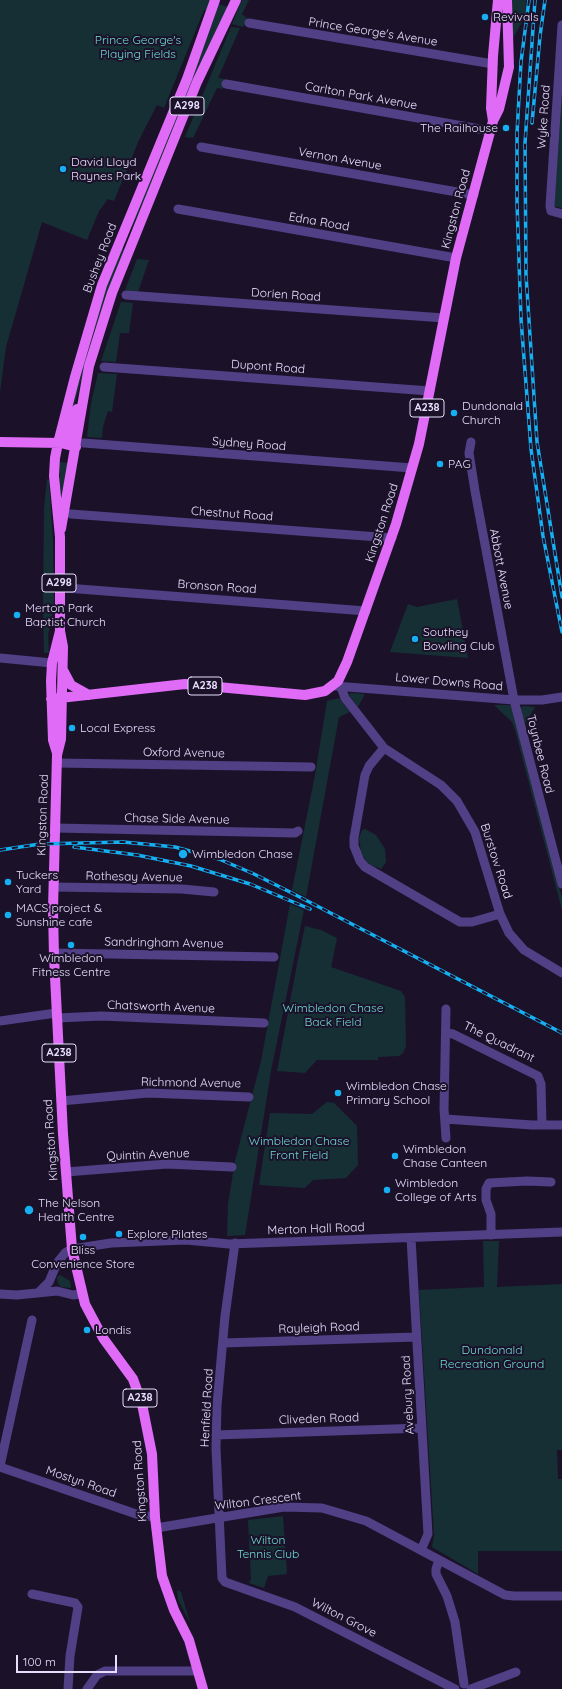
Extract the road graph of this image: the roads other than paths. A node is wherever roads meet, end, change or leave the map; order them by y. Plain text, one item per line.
1 (215, 0) edge
2 (498, 0) edge
3 (508, 0) edge
4 (233, 1) edge
5 (249, 24) dead end
6 (562, 25) edge
7 (509, 56) junction
8 (493, 62) junction
9 (492, 79) junction
10 (505, 82) junction
11 (226, 84) dead end
12 (492, 126) junction
13 (201, 147) dead end
14 (474, 195) junction
15 (178, 209) dead end
16 (562, 214) edge
17 (456, 258) junction
18 (126, 295) dead end
19 (444, 318) junction
20 (104, 367) dead end
21 (430, 391) junction
22 (84, 394) junction
23 (0, 442) edge
24 (471, 442) dead end
25 (60, 443) junction
26 (80, 445) junction
27 (412, 468) junction
28 (72, 514) dead end
29 (60, 537) junction
30 (392, 538) junction
31 (66, 588) dead end
32 (366, 611) junction
33 (60, 631) junction
34 (0, 658) edge
35 (52, 663) junction
36 (63, 668) junction
37 (338, 686) junction
38 (89, 695) junction
39 (562, 697) edge
40 (56, 698) junction
41 (514, 700) junction
42 (384, 748) junction
43 (57, 759) junction
44 (312, 767) dead end
45 (55, 828) junction
46 (298, 831) dead end
47 (562, 884) edge
48 (54, 887) junction
49 (214, 892) dead end
50 (500, 914) junction
51 (54, 953) junction
52 (274, 958) dead end
53 (562, 973) edge
54 (446, 1009) dead end
55 (56, 1015) junction
56 (0, 1021) edge
57 (264, 1023) dead end
58 (446, 1033) junction
59 (250, 1097) dead end
60 (61, 1101) junction
61 (445, 1118) junction
62 (542, 1125) junction
63 (562, 1125) edge
64 (446, 1138) dead end
65 (232, 1167) dead end
66 (66, 1172) junction
67 (551, 1182) dead end
68 (562, 1232) edge
69 (491, 1235) junction
70 (411, 1238) junction
71 (236, 1243) junction
72 (72, 1249) junction
73 (52, 1278) junction
74 (57, 1291) junction
75 (39, 1292) junction
76 (0, 1294) edge
77 (81, 1294) junction
78 (32, 1320) dead end
79 (416, 1337) junction
80 (223, 1343) junction
81 (422, 1428) junction
82 (216, 1435) junction
83 (0, 1467) edge
84 (155, 1517) junction
85 (218, 1518) junction
86 (156, 1528) junction
87 (421, 1550) junction
88 (439, 1560) junction
89 (222, 1576) joint
90 (32, 1594) dead end
91 (562, 1596) edge
92 (198, 1671) junction
93 (516, 1672) dead end
94 (468, 1687) edge
95 (68, 1689) edge
96 (87, 1689) edge
97 (203, 1689) edge
98 (455, 1689) edge

1 - 25 main road, Bushey Road / A298
2 - 8 main road, A238
3 - 7 main road, A238
4 - 22 main road, Bushey Road / A298
5 - 8 street, Prince George's Avenue
6 - 16 street, Wyke Road
7 - 8 main road
7 - 10 main road, Kingston Road / A238
8 - 9 main road, Kingston Road / A238
9 - 10 main road
9 - 12 main road, Kingston Road / A238
10 - 12 main road, Kingston Road / A238
11 - 12 street, Carlton Park Avenue
12 - 14 main road, Kingston Road / A238
13 - 14 street, Vernon Avenue
14 - 17 main road, Kingston Road / A238
15 - 17 street, Edna Road
17 - 19 main road, Kingston Road / A238
18 - 19 street, Dorien Road
19 - 21 main road, Kingston Road / A238
20 - 21 street, Dupont Road
21 - 27 main road, Kingston Road / A238
22 - 25 main road, Bushey Road
22 - 26 main road, Bushey Road / A298
23 - 25 main road
24 - 41 street, Abbott Avenue
25 - 26 main road
25 - 29 main road, Bushey Road / A298
26 - 27 street, Sydney Road
26 - 29 main road, Bushey Road / A298
27 - 30 main road, Kingston Road / A238
28 - 30 street, Chestnut Road
29 - 33 main road, Bushey Road / A298
30 - 32 main road, Kingston Road / A238
31 - 32 street, Bronson Road
32 - 37 main road, Kingston Road / A238
33 - 35 main road, Bushey Road / A298
33 - 36 main road, Bushey Road / A298
34 - 35 street
35 - 40 main road, Bushey Road / A298
36 - 38 main road
36 - 40 main road, Bushey Road / A298
37 - 38 main road, A238
37 - 41 street, Lower Downs Road
37 - 42 street, Burstow Road
38 - 40 main road, A238
39 - 41 street, Lower Downs Road
40 - 43 main road, Kingston Road / A238
41 - 47 street, Toynbee Road
42 - 50 street, Burstow Road
42 - 50 street
43 - 44 street, Oxford Avenue
43 - 45 main road, Kingston Road / A238
45 - 46 street, Chase Side Avenue
45 - 48 main road, Kingston Road / A238
48 - 49 street, Rothesay Avenue
48 - 51 main road, Kingston Road / A238
50 - 53 street, Burstow Road
51 - 52 street, Sandringham Avenue
51 - 55 main road, Kingston Road / A238
54 - 58 street, The Quadrant
55 - 56 street, Chatsworth Avenue
55 - 57 street, Chatsworth Avenue
55 - 60 main road, Kingston Road / A238
58 - 61 street, The Quadrant
58 - 62 street, The Quadrant
59 - 60 street, Richmond Avenue
60 - 66 main road, Kingston Road / A238
61 - 62 street
61 - 64 street, The Quadrant
62 - 63 street
65 - 66 street, Quintin Avenue
66 - 72 main road, Kingston Road / A238
67 - 69 street
68 - 69 street, Merton Hall Road
69 - 70 street, Merton Hall Road
70 - 71 street, Merton Hall Road
70 - 79 street, Avebury Road
71 - 72 street, Merton Hall Road
71 - 80 street, Henfield Road
72 - 73 street
72 - 77 main road, Kingston Road / A238
73 - 74 street
73 - 75 street
74 - 75 street
74 - 77 street
75 - 76 street
77 - 84 main road, Kingston Road / A238
78 - 83 street
79 - 80 street, Rayleigh Road
79 - 81 street, Avebury Road
80 - 82 street, Henfield Road
81 - 82 street, Cliveden Road
81 - 87 street, Avebury Road
82 - 85 street, Henfield Road
83 - 84 street, Mostyn Road
84 - 86 main road, Kingston Road / A238
85 - 86 street, Wilton Crescent
85 - 87 street, Wilton Crescent
85 - 89 street, Henfield Road
86 - 92 main road, Kingston Road / A238
87 - 88 street, Wilton Crescent
88 - 91 street, Wilton Crescent
88 - 94 street
89 - 98 street, Wilton Grove
90 - 95 street
92 - 96 street
92 - 97 main road, Kingston Road / A238
93 - 94 street
94 - 98 street

